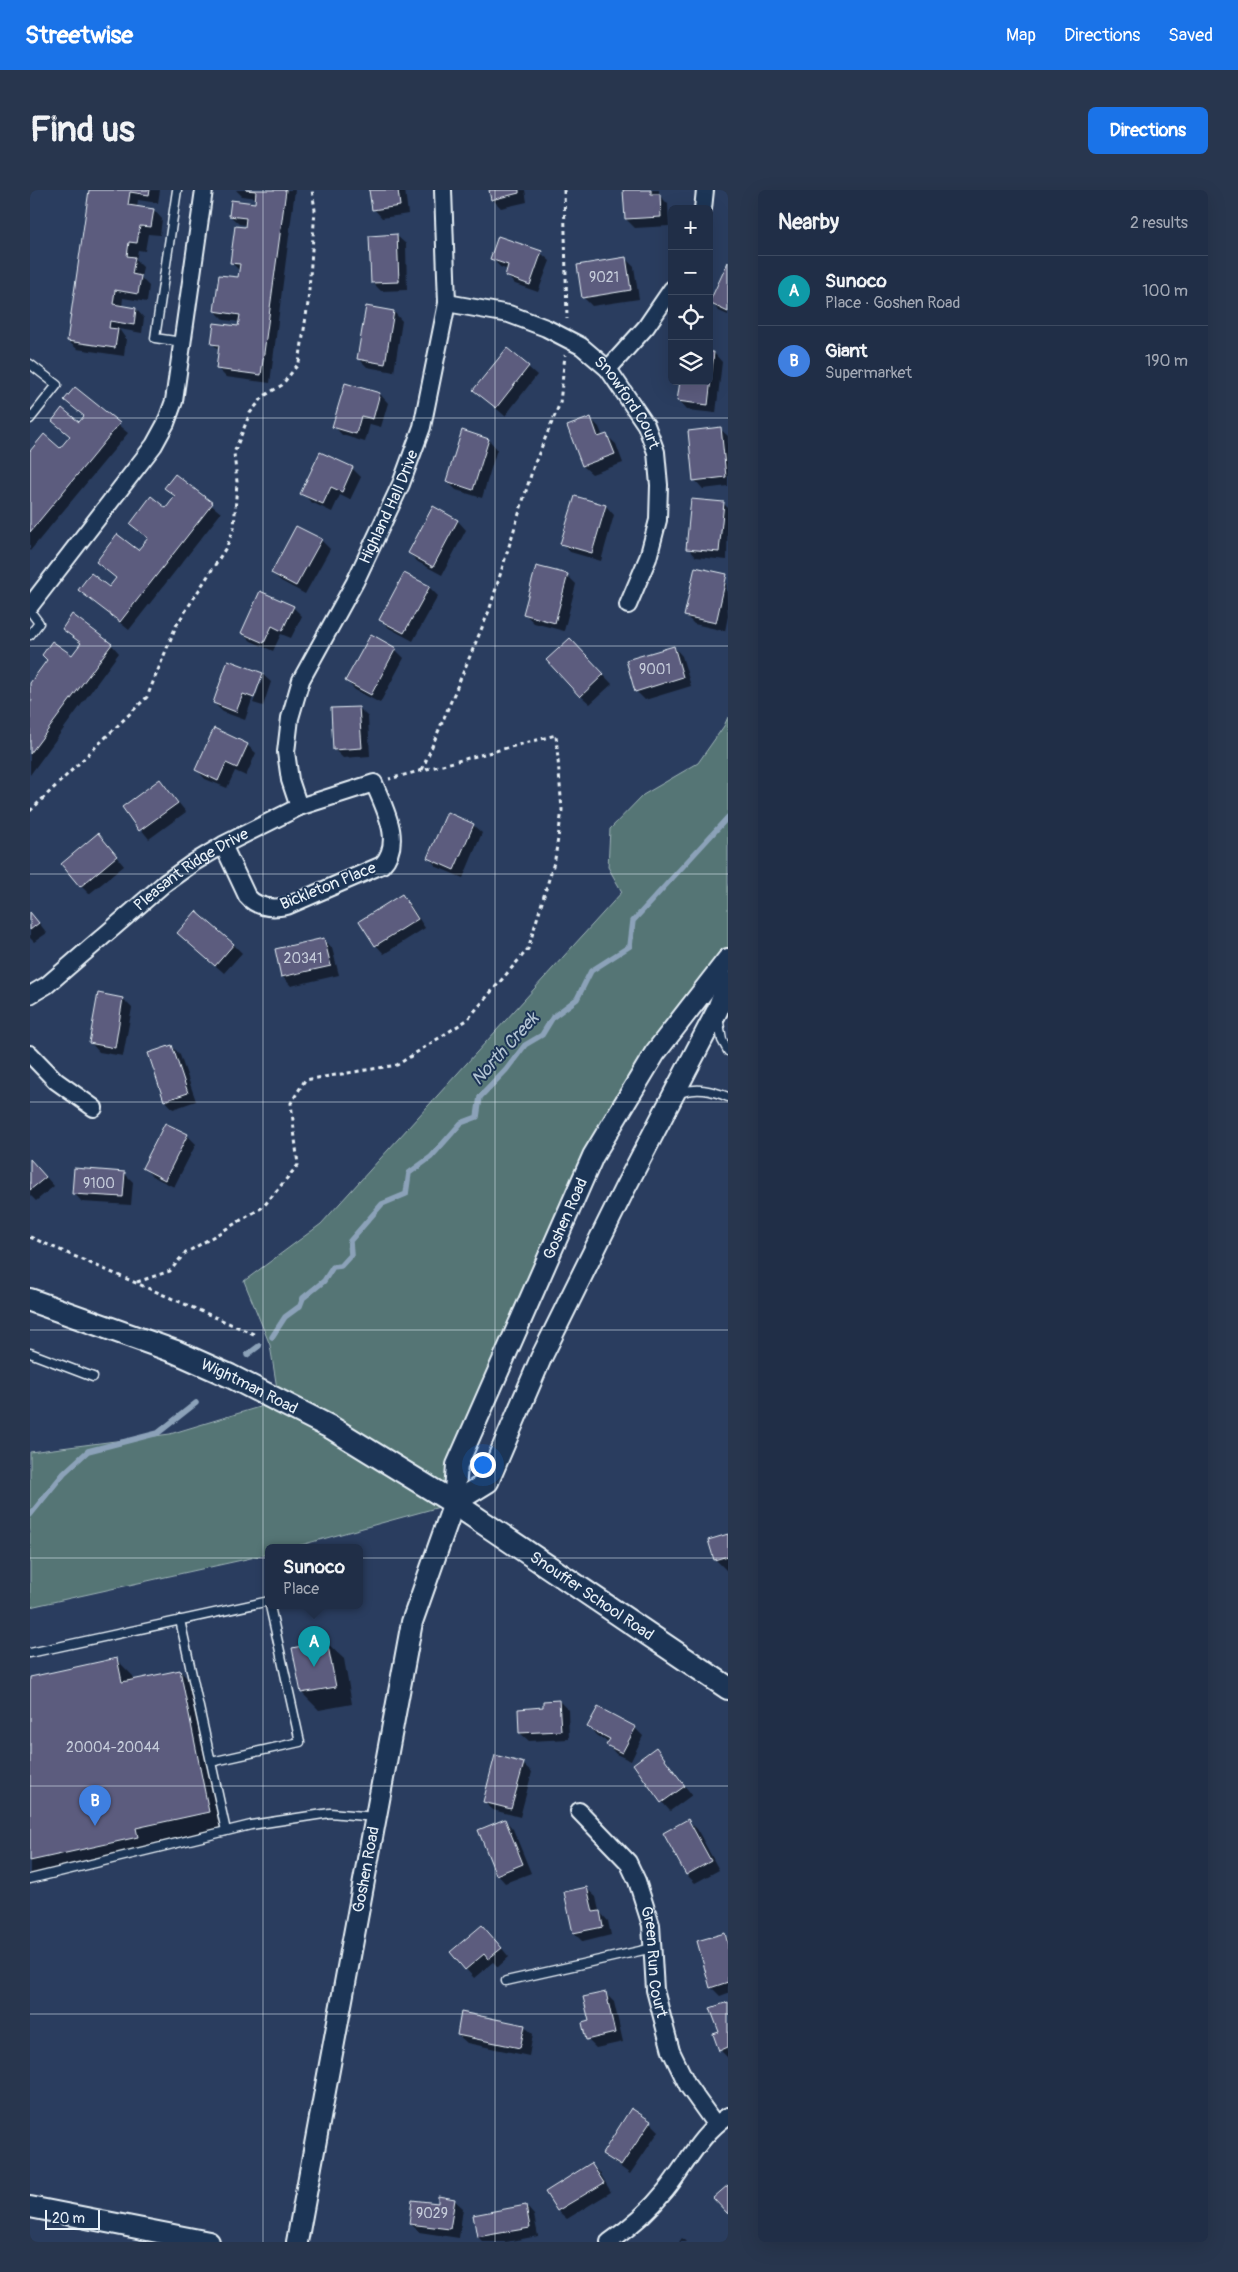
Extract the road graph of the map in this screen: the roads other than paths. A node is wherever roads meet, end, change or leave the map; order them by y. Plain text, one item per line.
1 (176, 190) edge
2 (204, 190) edge
3 (443, 190) edge
4 (705, 190) edge
5 (703, 205) edge
6 (668, 295) edge
7 (447, 304) junction
8 (182, 342) junction
9 (30, 364) edge
10 (608, 369) junction
11 (30, 418) edge
12 (628, 605) dead end
13 (30, 606) edge
14 (30, 611) edge
15 (30, 635) edge
16 (374, 783) joint
17 (299, 808) junction
18 (223, 845) junction
19 (728, 959) edge
20 (728, 982) edge
21 (30, 995) edge
22 (717, 1010) junction
23 (728, 1051) edge
24 (30, 1054) edge
25 (673, 1095) junction
26 (728, 1097) edge
27 (94, 1108) dead end
28 (30, 1300) edge
29 (30, 1353) edge
30 (93, 1377) dead end
31 (454, 1503) junction
32 (265, 1602) edge
33 (271, 1609) edge
34 (180, 1620) junction
35 (30, 1653) edge
36 (728, 1688) edge
37 (211, 1762) junction
38 (579, 1810) dead end
39 (375, 1817) junction
40 (226, 1831) junction
41 (30, 1879) edge
42 (653, 1948) junction
43 (506, 1981) dead end
44 (721, 2120) edge
45 (30, 2207) edge
46 (209, 2242) edge
47 (297, 2242) edge
48 (609, 2242) edge

1 - 8 lane
2 - 8 street
3 - 7 street, Highland Hall Drive
4 - 5 street
6 - 10 street
7 - 10 street, Snowford Court
7 - 17 street, Highland Hall Drive
8 - 13 street
9 - 11 lane
10 - 12 street, Snowford Court
14 - 15 lane
16 - 17 street, Pleasant Ridge Drive
16 - 18 street, Bickleton Place
17 - 18 street, Pleasant Ridge Drive
18 - 21 street, Pleasant Ridge Drive
19 - 31 street, Goshen Road
20 - 22 street
22 - 23 lane
22 - 25 street
24 - 27 street
25 - 26 lane
25 - 31 street
28 - 31 main road, Wightman Road
29 - 30 lane
31 - 36 main road, Snouffer School Road
31 - 39 street, Goshen Road
32 - 34 lane
33 - 37 lane
34 - 35 lane
34 - 37 lane
37 - 40 lane
38 - 42 street, Green Run Court
39 - 40 lane
39 - 47 street, Goshen Road
40 - 41 lane
42 - 43 lane
42 - 44 street, Green Run Court
44 - 48 street
45 - 46 street

